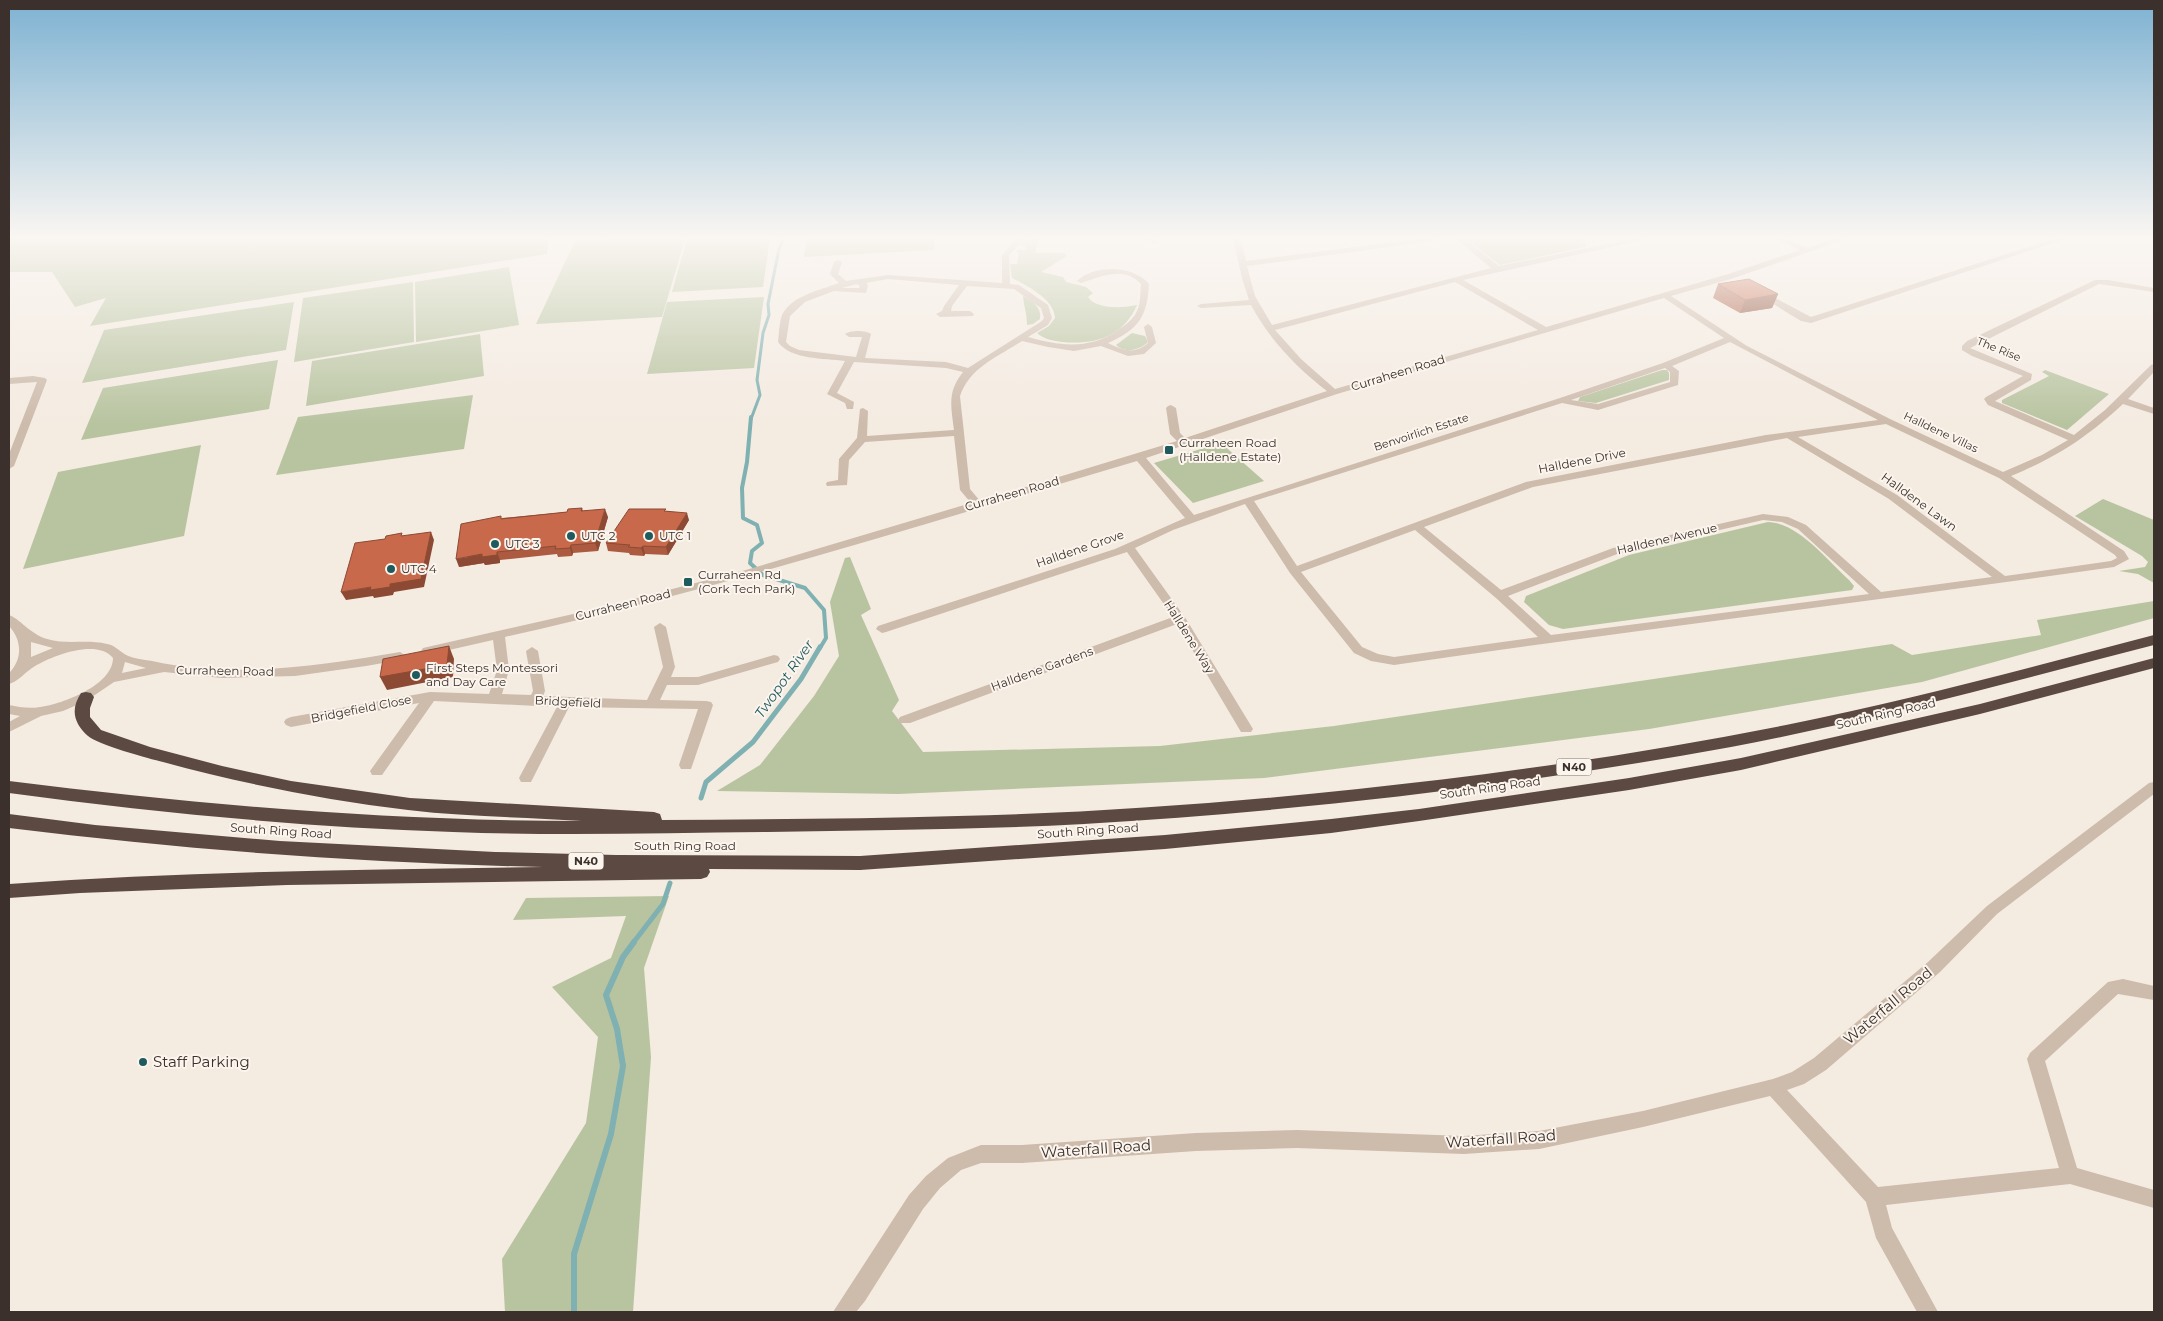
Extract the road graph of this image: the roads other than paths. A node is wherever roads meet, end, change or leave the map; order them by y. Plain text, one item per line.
1 (802, 301) edge
2 (952, 301) edge
3 (1037, 301) edge
4 (1142, 301) edge
5 (1376, 301) edge
6 (1492, 301) edge
7 (1645, 301) edge
8 (1672, 301) edge
9 (1771, 301) edge
10 (1871, 301) edge
11 (2059, 301) edge
12 (1255, 302) joint
13 (1200, 306) dead end
14 (970, 314) dead end
15 (1148, 327) dead end
16 (1271, 328) junction
17 (1544, 330) junction
18 (849, 334) dead end
19 (1021, 338) junction
20 (1730, 339) junction
21 (1103, 344) junction
22 (856, 359) junction
23 (1666, 365) junction
24 (2154, 367) edge
25 (969, 371) junction
26 (9, 381) edge
27 (1334, 392) junction
28 (1563, 400) junction
29 (2121, 400) junction
30 (850, 407) dead end
31 (1171, 408) dead end
32 (863, 411) dead end
33 (2154, 411) edge
34 (1887, 421) junction
35 (960, 433) junction
36 (1790, 436) junction
37 (862, 439) junction
38 (2074, 439) junction
39 (1184, 442) junction
40 (1138, 457) junction
41 (9, 466) edge
42 (2003, 476) junction
43 (831, 484) dead end
44 (1286, 488) joint
45 (1248, 501) junction
46 (978, 505) junction
47 (1192, 519) junction
48 (1416, 526) junction
49 (1129, 547) junction
50 (1294, 571) junction
51 (2003, 580) junction
52 (1500, 595) junction
53 (1877, 595) junction
54 (1180, 619) junction
55 (9, 620) edge
56 (660, 627) dead end
57 (882, 629) dead end
58 (22, 634) junction
59 (499, 636) junction
60 (1547, 638) junction
61 (2154, 640) edge
62 (75, 647) junction
63 (532, 651) dead end
64 (118, 656) junction
65 (774, 659) dead end
66 (2154, 663) edge
67 (21, 669) junction
68 (166, 669) junction
69 (110, 679) junction
70 (9, 680) edge
71 (663, 681) junction
72 (430, 696) junction
73 (86, 697) junction
74 (494, 698) junction
75 (535, 700) junction
76 (565, 703) junction
77 (651, 705) junction
78 (9, 709) edge
79 (50, 710) junction
80 (905, 720) dead end
81 (291, 722) dead end
82 (9, 728) edge
83 (1246, 729) dead end
84 (686, 765) dead end
85 (376, 772) dead end
86 (526, 778) dead end
87 (2154, 786) edge
88 (9, 787) edge
89 (9, 822) edge
90 (762, 825) junction
91 (860, 863) junction
92 (9, 892) edge
93 (2154, 994) edge
94 (1772, 1086) junction
95 (2070, 1175) junction
96 (1874, 1197) junction
97 (2154, 1198) edge
98 (843, 1312) edge
99 (1928, 1312) edge

1 - 22 street
2 - 14 street
3 - 19 street
4 - 21 street
5 - 16 street
6 - 17 street
7 - 17 street, Curraheen Road
8 - 20 street, Halldene Villas
9 - 10 street
11 - 38 street, The Rise
12 - 13 street
12 - 16 street
15 - 21 street
16 - 27 street
17 - 27 street, Curraheen Road
18 - 22 street
19 - 21 street
19 - 25 street
20 - 23 street, Benvoirlich Estate
20 - 34 street, Halldene Villas
22 - 25 street
22 - 30 street
23 - 28 street, Benvoirlich Estate
23 - 28 street
24 - 29 street
25 - 35 street
26 - 41 street
27 - 39 street, Curraheen Road
28 - 44 street, Benvoirlich Estate
29 - 33 street
29 - 38 street
31 - 39 street
32 - 37 street
34 - 36 street, Halldene Drive
34 - 42 street, Halldene Villas
35 - 37 street
35 - 46 street
36 - 48 street, Halldene Drive
36 - 51 street, Halldene Lawn
37 - 43 street
38 - 42 street
39 - 40 street, Curraheen Road
40 - 46 street, Curraheen Road
40 - 47 street
42 - 51 street, Halldene Villas
44 - 45 street, Halldene Grove
45 - 47 street, Halldene Grove
45 - 50 street
46 - 59 street, Curraheen Road
47 - 49 street, Halldene Grove
48 - 50 street, Halldene Drive
48 - 52 street
49 - 54 street, Halldene Way
49 - 57 street, Halldene Grove
50 - 60 street
51 - 53 street
52 - 53 street, Halldene Avenue
52 - 60 street
53 - 60 street
54 - 80 street, Halldene Gardens
54 - 83 street, Halldene Way
55 - 58 street
56 - 71 street
58 - 62 street
58 - 67 street
59 - 68 street, Curraheen Road
59 - 74 street
61 - 90 highway, South Ring Road / N40
62 - 64 street, Curraheen Road
62 - 67 street, Curraheen Road
63 - 75 street
64 - 68 street, Curraheen Road
64 - 69 street
65 - 71 street
66 - 91 highway, South Ring Road / N40
67 - 70 street, Curraheen Road
68 - 69 street, Curraheen Road
69 - 73 street, Curraheen Road
71 - 77 street
72 - 74 street, Bridgefield
72 - 81 street, Bridgefield Close
72 - 85 street
73 - 79 street, Curraheen Road
73 - 90 highway
74 - 75 street, Bridgefield
75 - 76 street, Bridgefield
76 - 77 street, Bridgefield
76 - 86 street
77 - 84 street, Bridgefield
78 - 79 street, Curraheen Road
79 - 82 street, Curraheen Road
87 - 94 street, Waterfall Road
88 - 90 highway, South Ring Road / N40
89 - 91 highway, South Ring Road / N40
91 - 92 highway
93 - 95 street
94 - 96 street
94 - 98 street, Waterfall Road
95 - 96 street
95 - 97 street
96 - 99 street

